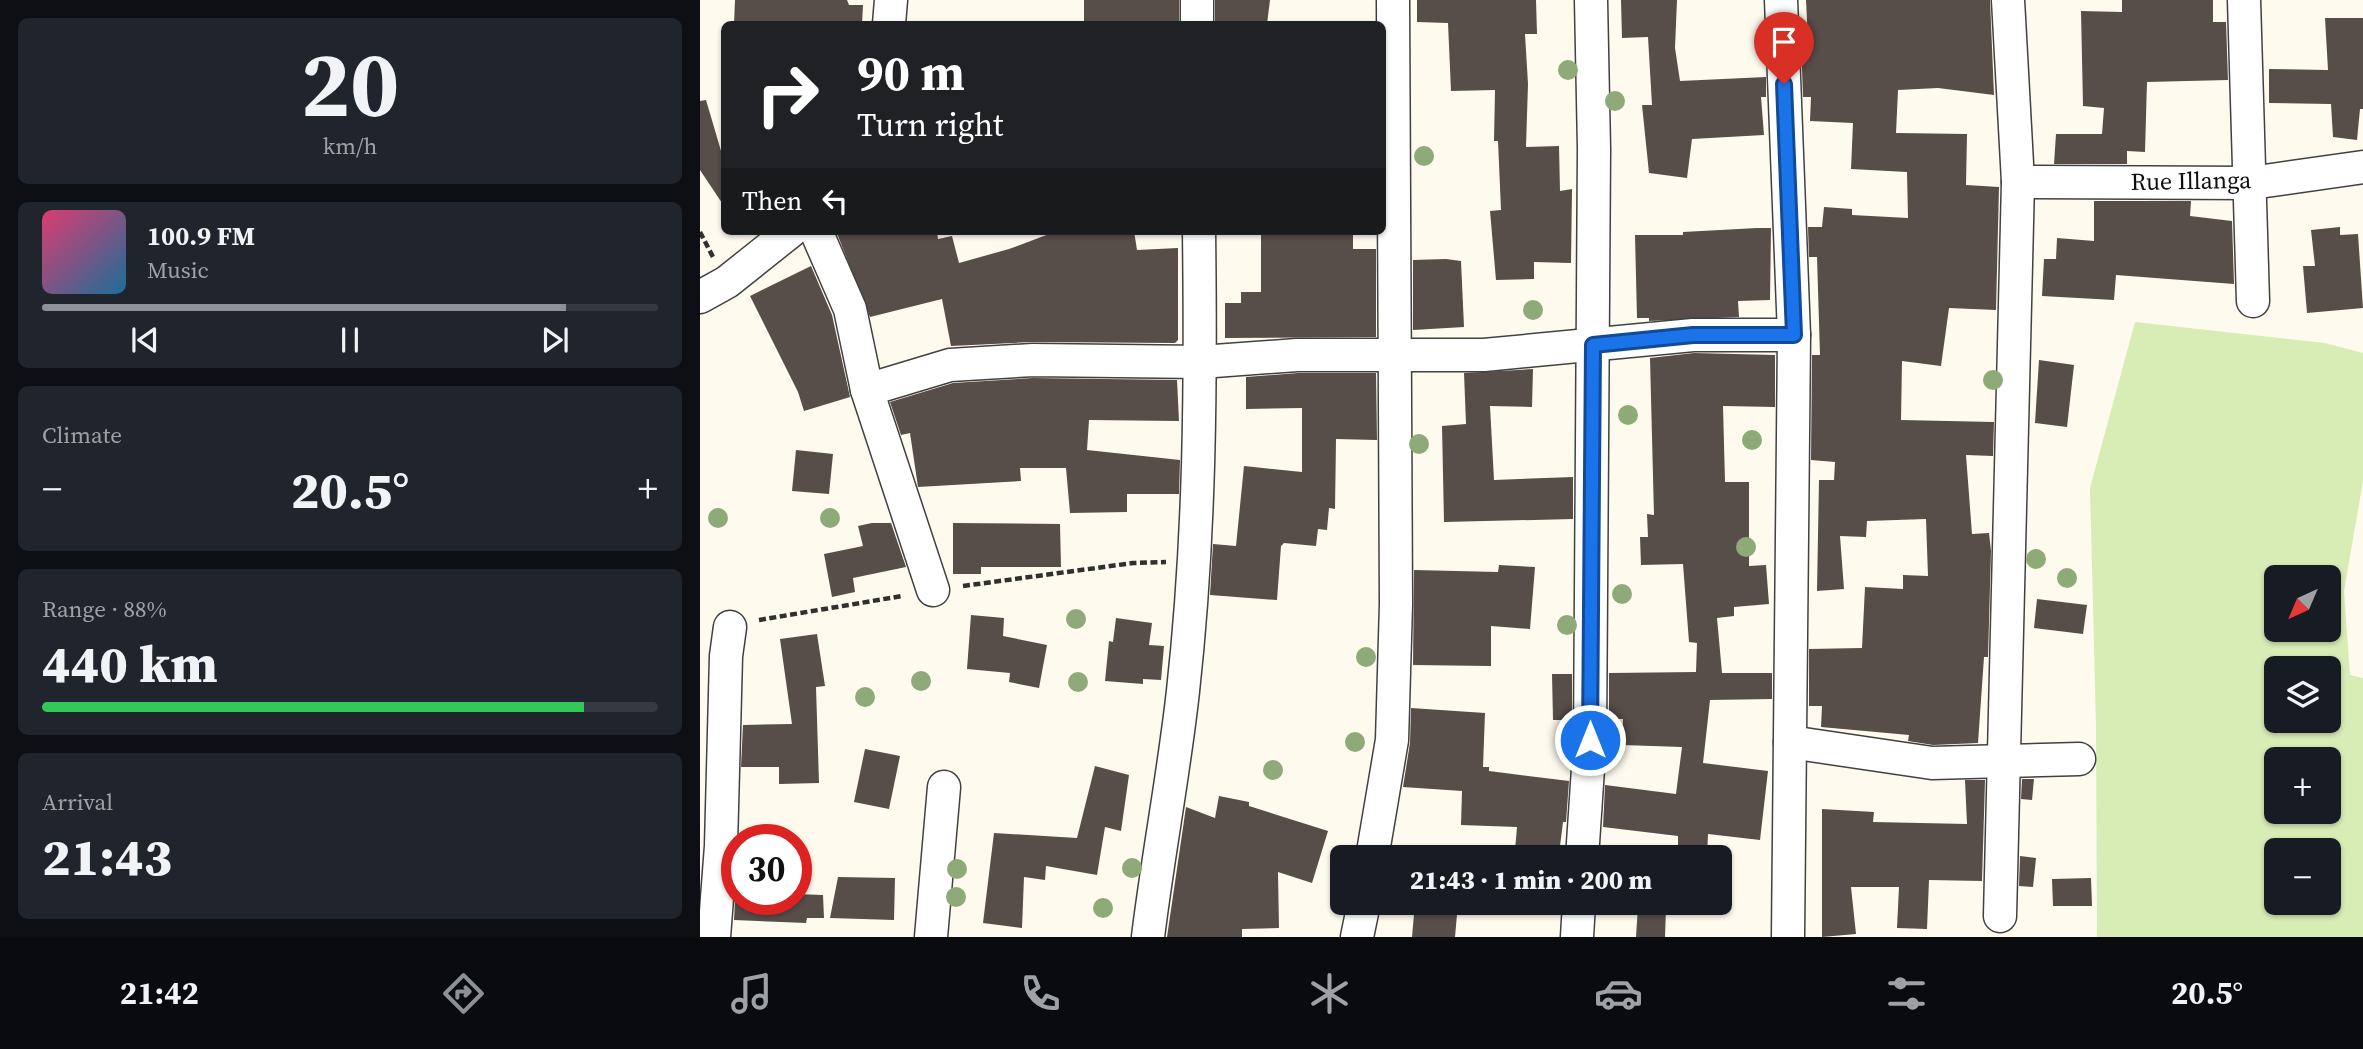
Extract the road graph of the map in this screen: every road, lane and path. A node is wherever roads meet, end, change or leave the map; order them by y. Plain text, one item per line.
1 (891, 0) edge
2 (1197, 0) edge
3 (1393, 0) edge
4 (1591, 0) edge
5 (1781, 0) edge
6 (2008, 0) edge
7 (2244, 0) edge
8 (889, 21) edge
9 (1197, 21) edge
10 (2363, 167) edge
11 (2018, 182) junction
12 (2251, 183) junction
13 (785, 235) edge
14 (818, 235) edge
15 (1199, 235) edge
16 (700, 297) edge
17 (2253, 301) dead end
18 (1794, 335) junction
19 (1593, 345) junction
20 (1396, 355) junction
21 (1200, 362) junction
22 (866, 390) junction
23 (1195, 561) junction
24 (933, 590) junction
25 (730, 627) joint
26 (1790, 742) junction
27 (2079, 759) dead end
28 (2006, 762) junction
29 (944, 786) dead end
30 (1374, 845) edge
31 (1583, 845) edge
32 (1362, 915) edge
33 (1578, 915) edge
34 (2000, 916) dead end
35 (714, 937) edge
36 (931, 937) edge
37 (1148, 937) edge
38 (1357, 937) edge
39 (1577, 937) edge
40 (1788, 937) edge

1 - 8 street
2 - 9 street
3 - 20 street
4 - 19 street
5 - 18 street
6 - 11 street
7 - 12 street
10 - 12 street, Rue Illanga
11 - 12 street, Rue Illanga
11 - 28 street
12 - 17 street
13 - 16 street
14 - 22 street
15 - 21 street
18 - 19 street
18 - 26 street
19 - 20 street
19 - 31 street
20 - 21 street
20 - 30 street
21 - 22 street
21 - 23 street
22 - 24 street
23 - 24 path
23 - 37 street
24 - 25 path
25 - 35 street
26 - 28 street
26 - 40 street
27 - 28 street
28 - 34 street
29 - 36 street
32 - 38 street
33 - 39 street

